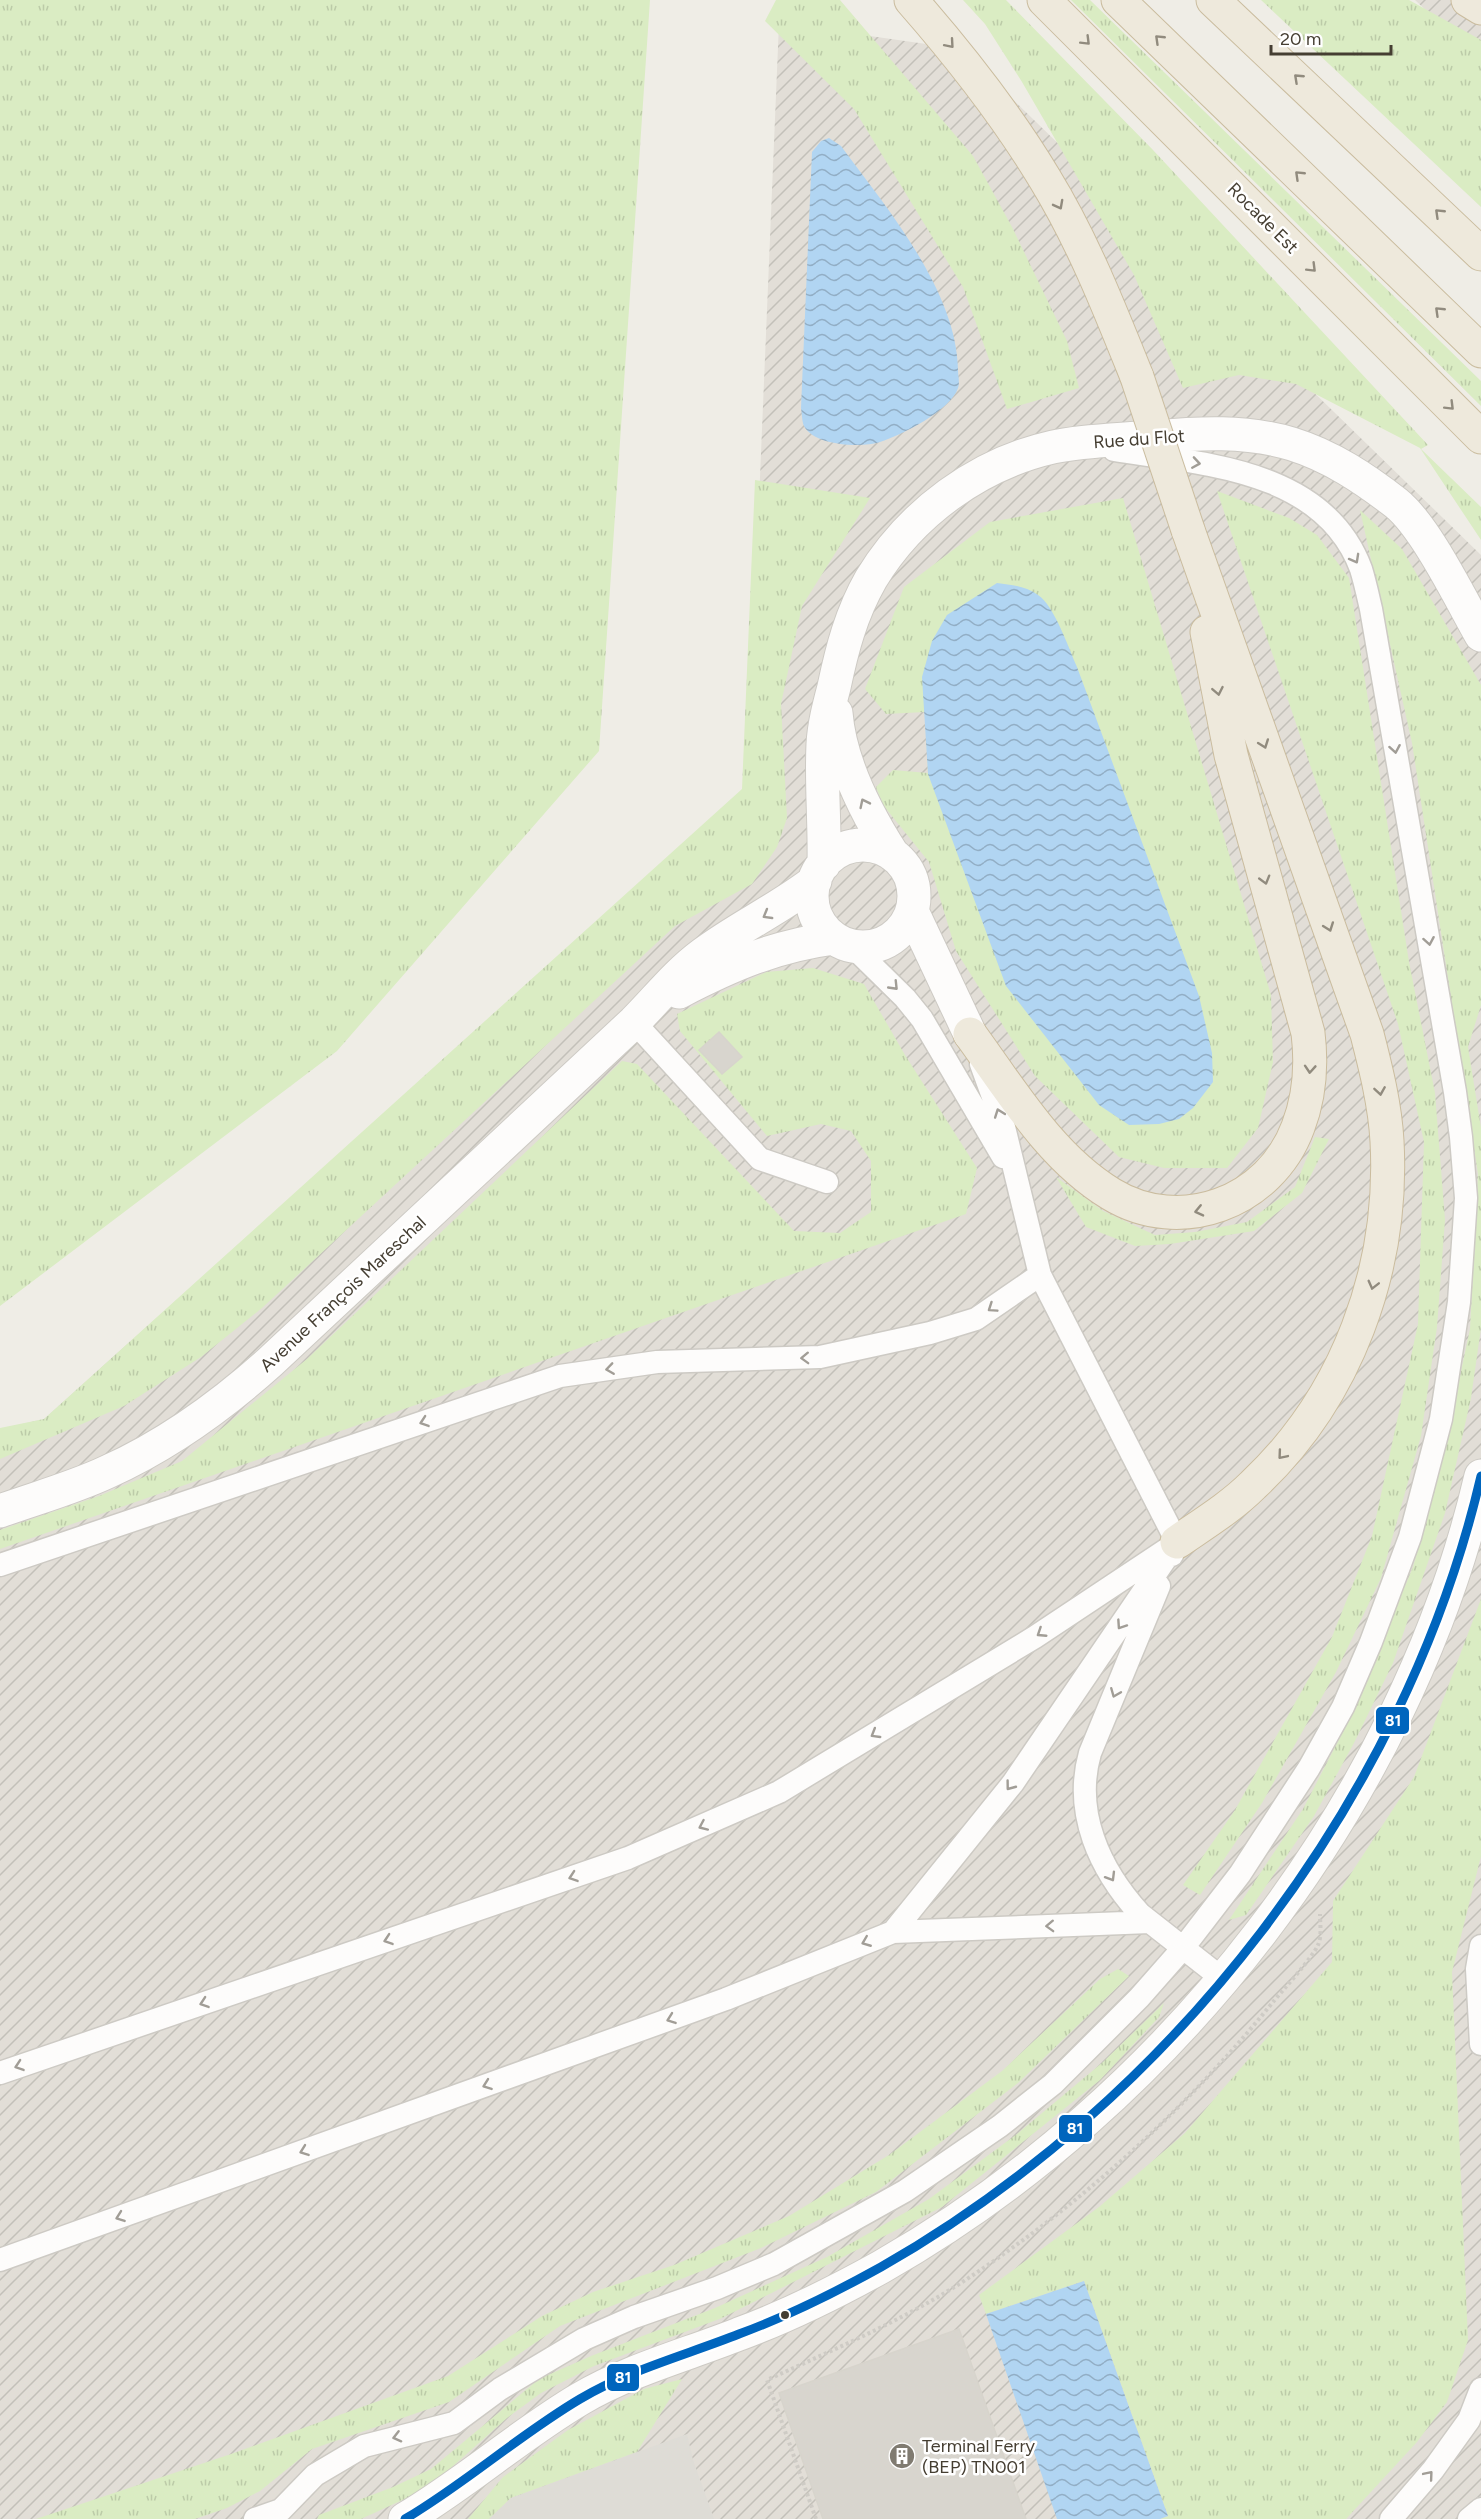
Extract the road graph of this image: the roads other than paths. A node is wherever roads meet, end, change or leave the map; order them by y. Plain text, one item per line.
1 (911, 0) edge
2 (1044, 0) edge
3 (1118, 0) edge
4 (1213, 0) edge
5 (1468, 0) edge
6 (1481, 8) edge
7 (1481, 254) edge
8 (1481, 351) edge
9 (1481, 437) edge
10 (1076, 443) junction
11 (1188, 530) junction
12 (1481, 635) edge
13 (834, 687) junction
14 (892, 855) junction
15 (820, 873) junction
16 (912, 911) junction
17 (843, 942) junction
18 (639, 1017) junction
19 (970, 1034) junction
20 (827, 1182) dead end
21 (1020, 1190) junction
22 (1040, 1275) junction
23 (1481, 1476) edge
24 (0, 1511) edge
25 (1177, 1542) junction
26 (0, 1565) edge
27 (1145, 1918) junction
28 (893, 1932) junction
29 (1481, 1946) edge
30 (1183, 1948) junction
31 (1224, 1980) junction
32 (1481, 2044) edge
33 (0, 2073) edge
34 (0, 2260) edge
35 (1481, 2389) edge
36 (507, 2448) junction
37 (1481, 2509) edge
38 (282, 2514) edge
39 (255, 2519) edge
40 (405, 2519) edge
41 (447, 2519) edge
42 (1391, 2519) edge
43 (1469, 2519) edge

1 -> 11 highway, bridge
2 -> 9 highway, Rocade Est
8 -> 3 highway
7 -> 4 highway
5 - 6 highway
10 - 12 street, Rue du Flot
10 - 13 street, Rue du Flot
10 -> 30 lane
11 -> 19 highway
11 -> 25 highway
14 -> 13 street, Rue du Flot
13 - 15 street, Rue du Flot
14 - 15 street
14 - 16 street
15 - 17 street
15 -> 18 street, Avenue François Mareschal
16 - 17 street
16 - 19 street
17 - 18 street, Avenue François Mareschal
17 -> 21 lane
18 - 20 lane
18 - 24 street, Avenue François Mareschal
21 -> 19 lane
21 - 22 lane
22 - 25 lane
22 -> 26 lane
23 - 31 street
25 -> 27 lane
25 -> 28 lane
25 -> 33 lane
27 -> 28 lane
27 - 30 lane
28 -> 34 lane
29 - 32 lane
30 - 31 lane
30 -> 38 lane
31 - 36 street
42 -> 35 lane
36 - 40 street
36 - 41 street
37 - 43 lane
38 - 39 lane

